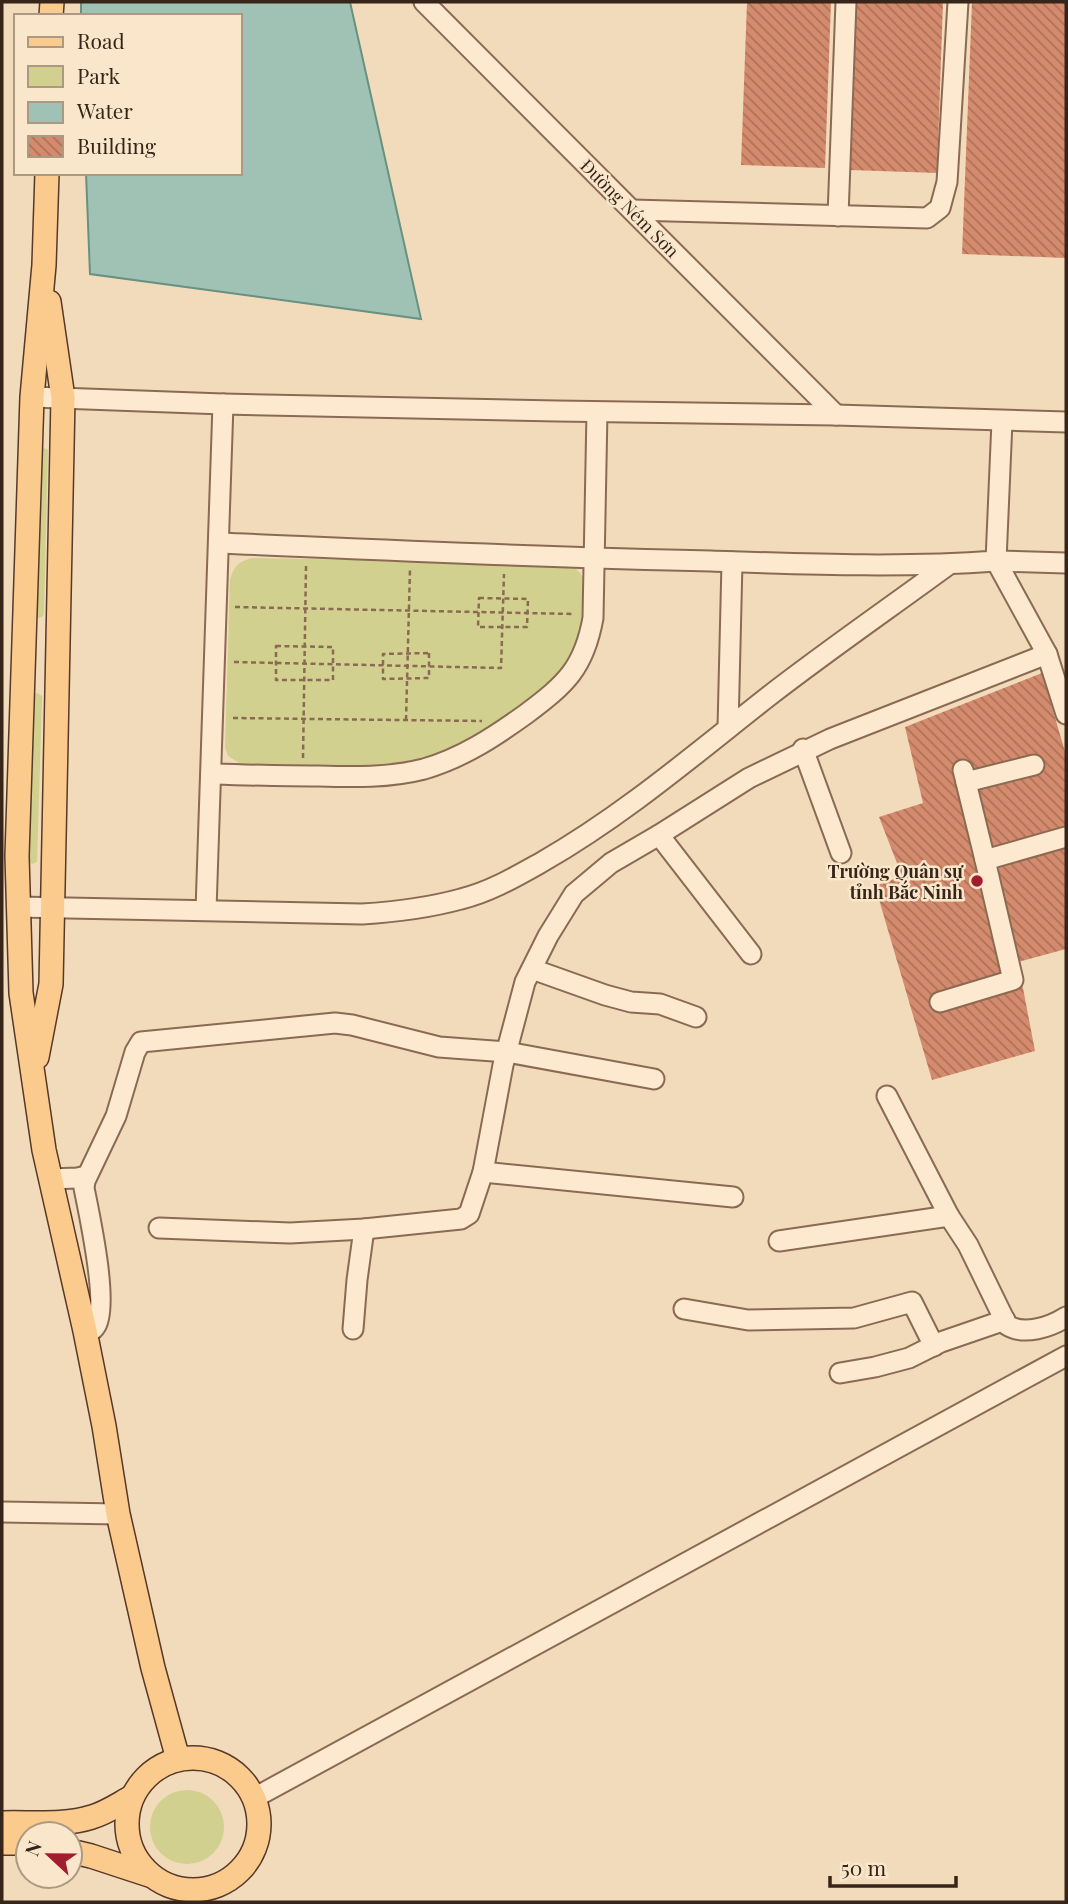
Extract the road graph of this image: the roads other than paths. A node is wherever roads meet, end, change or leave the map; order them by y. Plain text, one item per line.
1 (424, 2) edge
2 (846, 2) edge
3 (958, 2) edge
4 (47, 175) edge
5 (632, 210) junction
6 (838, 216) junction
7 (44, 265) junction
8 (32, 397) junction
9 (63, 398) junction
10 (223, 404) junction
11 (597, 412) junction
12 (836, 415) junction
13 (1002, 421) junction
14 (1066, 422) edge
15 (219, 543) junction
16 (595, 558) junction
17 (996, 561) junction
18 (732, 562) junction
19 (1066, 564) edge
20 (948, 565) junction
21 (24, 649) junction
22 (58, 650) junction
23 (1047, 654) junction
24 (1066, 714) edge
25 (728, 728) junction
26 (803, 749) dead end
27 (1034, 765) dead end
28 (212, 774) junction
29 (660, 835) junction
30 (1066, 837) edge
31 (841, 853) dead end
32 (985, 860) junction
33 (18, 907) junction
34 (52, 907) junction
35 (206, 910) junction
36 (751, 954) dead end
37 (532, 969) junction
38 (940, 1002) dead end
39 (696, 1017) dead end
40 (507, 1052) junction
41 (33, 1075) junction
42 (654, 1079) dead end
43 (887, 1096) dead end
44 (483, 1172) junction
45 (87, 1175) junction
46 (50, 1179) junction
47 (733, 1197) dead end
48 (949, 1216) junction
49 (159, 1228) dead end
50 (364, 1229) junction
51 (779, 1241) dead end
52 (684, 1309) dead end
53 (1066, 1317) edge
54 (1005, 1320) junction
55 (353, 1329) dead end
56 (85, 1331) junction
57 (934, 1346) junction
58 (1066, 1356) edge
59 (840, 1373) dead end
60 (2, 1512) edge
61 (118, 1514) junction
62 (178, 1759) junction
63 (132, 1797) junction
64 (254, 1798) junction
65 (2, 1823) edge
66 (84, 1854) edge
67 (149, 1875) junction
68 (204, 1896) edge

1 - 5 street, Đường Ném Sơn
2 - 6 street
3 - 6 street
4 - 7 main road
5 - 6 street
5 - 12 street, Đường Ném Sơn
7 - 8 main road
7 - 9 main road
8 - 9 street
8 - 21 main road
9 - 10 street
9 - 22 main road
10 - 11 street
10 - 15 street
11 - 12 street
11 - 16 street
12 - 13 street
13 - 14 street
13 - 17 street
15 - 16 street
15 - 28 street
16 - 18 street
16 - 28 street
17 - 19 street
17 - 20 street
17 - 23 street
18 - 20 street
18 - 25 street
20 - 25 street
21 - 22 main road
21 - 33 main road
22 - 34 main road
23 - 24 street
23 - 29 street
25 - 35 street
26 - 31 street
27 - 32 street
28 - 35 street
29 - 36 street
29 - 37 street
30 - 32 street
32 - 38 street
33 - 34 street
33 - 41 main road
34 - 35 street
34 - 41 main road
37 - 39 street
37 - 40 street
40 - 42 street
40 - 44 street
40 - 45 street
41 - 46 main road
43 - 48 street
44 - 47 street
44 - 50 street
45 - 46 street
45 - 56 street
46 - 56 main road
48 - 51 street
48 - 54 street
49 - 50 street
50 - 55 street
52 - 57 street
53 - 54 street
54 - 57 street
56 - 61 main road
57 - 59 street
58 - 64 street
60 - 61 street
61 - 62 main road
62 - 63 main road
62 - 64 main road
63 - 65 main road
63 - 67 main road
64 - 68 main road
66 - 67 main road
67 - 68 main road

